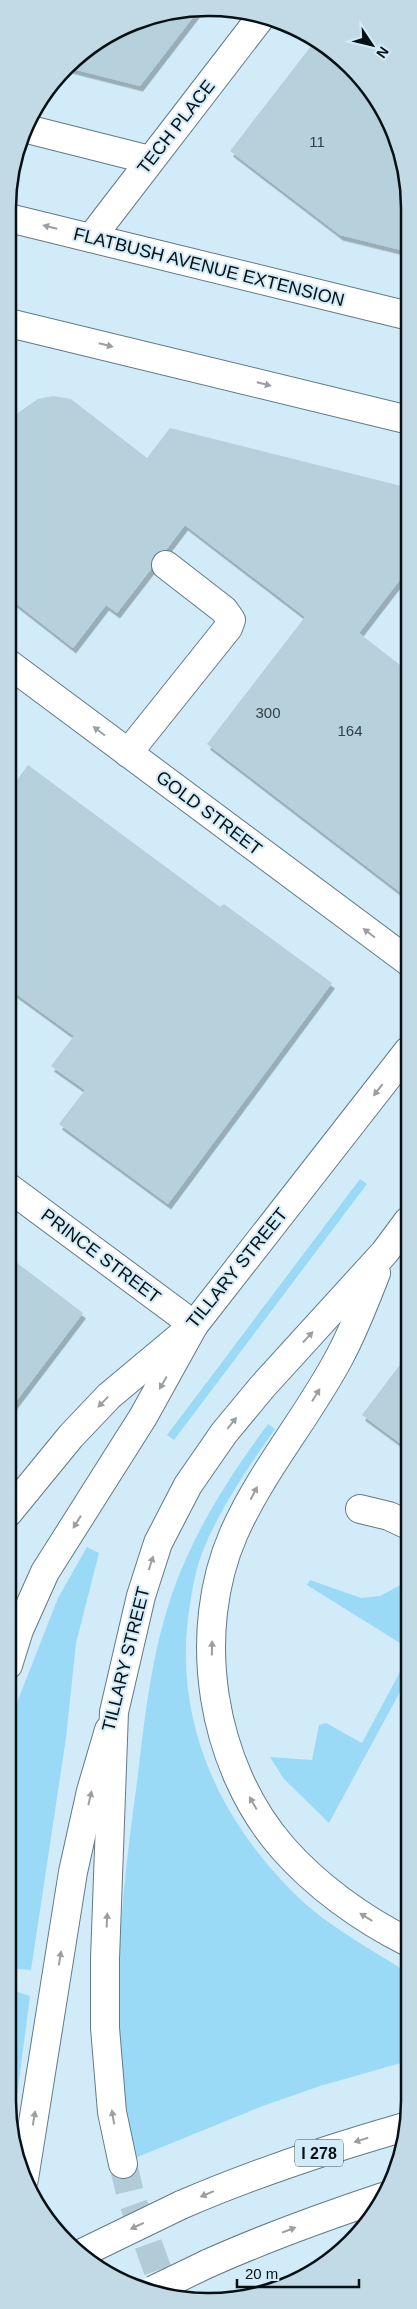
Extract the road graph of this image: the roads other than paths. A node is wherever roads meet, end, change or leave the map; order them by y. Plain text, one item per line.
1 (257, 23) edge
2 (33, 130) edge
3 (150, 160) junction
4 (16, 220) edge
5 (91, 238) junction
6 (401, 314) edge
7 (16, 330) edge
8 (401, 418) edge
9 (166, 565) dead end
10 (16, 669) edge
11 (128, 753) junction
12 (401, 957) edge
13 (401, 1060) edge
14 (16, 1193) edge
15 (401, 1230) edge
16 (385, 1252) junction
17 (194, 1325) junction
18 (16, 1502) edge
19 (360, 1509) dead end
20 (401, 1521) edge
21 (16, 1640) edge
22 (114, 1712) junction
23 (401, 1938) edge
24 (399, 2129) edge
25 (123, 2164) tunnel mouth
26 (28, 2166) edge
27 (373, 2200) edge
28 (364, 2213) edge
29 (324, 2216) junction
30 (89, 2251) edge
31 (161, 2286) edge

1 - 3 main road, TECH PLACE
2 - 3 main road
3 - 5 main road, TECH PLACE
5 -> 4 main road, FLATBUSH AVENUE EXTENSION
5 - 6 main road, FLATBUSH AVENUE EXTENSION
7 -> 8 main road
9 - 11 main road
11 -> 10 main road, GOLD STREET
12 -> 11 main road, GOLD STREET
13 -> 17 main road, TILLARY STREET
14 - 17 main road, PRINCE STREET
15 - 16 main road, TILLARY STREET
22 -> 16 main road, TILLARY STREET
23 -> 16 main road
17 -> 18 main road, TILLARY STREET
17 -> 21 main road
19 - 20 main road
25 -> 22 main road
26 -> 22 main road, TILLARY STREET
24 -> 30 main road, I 278, bridge
27 - 29 main road
28 - 29 main road
31 -> 29 main road, bridge

